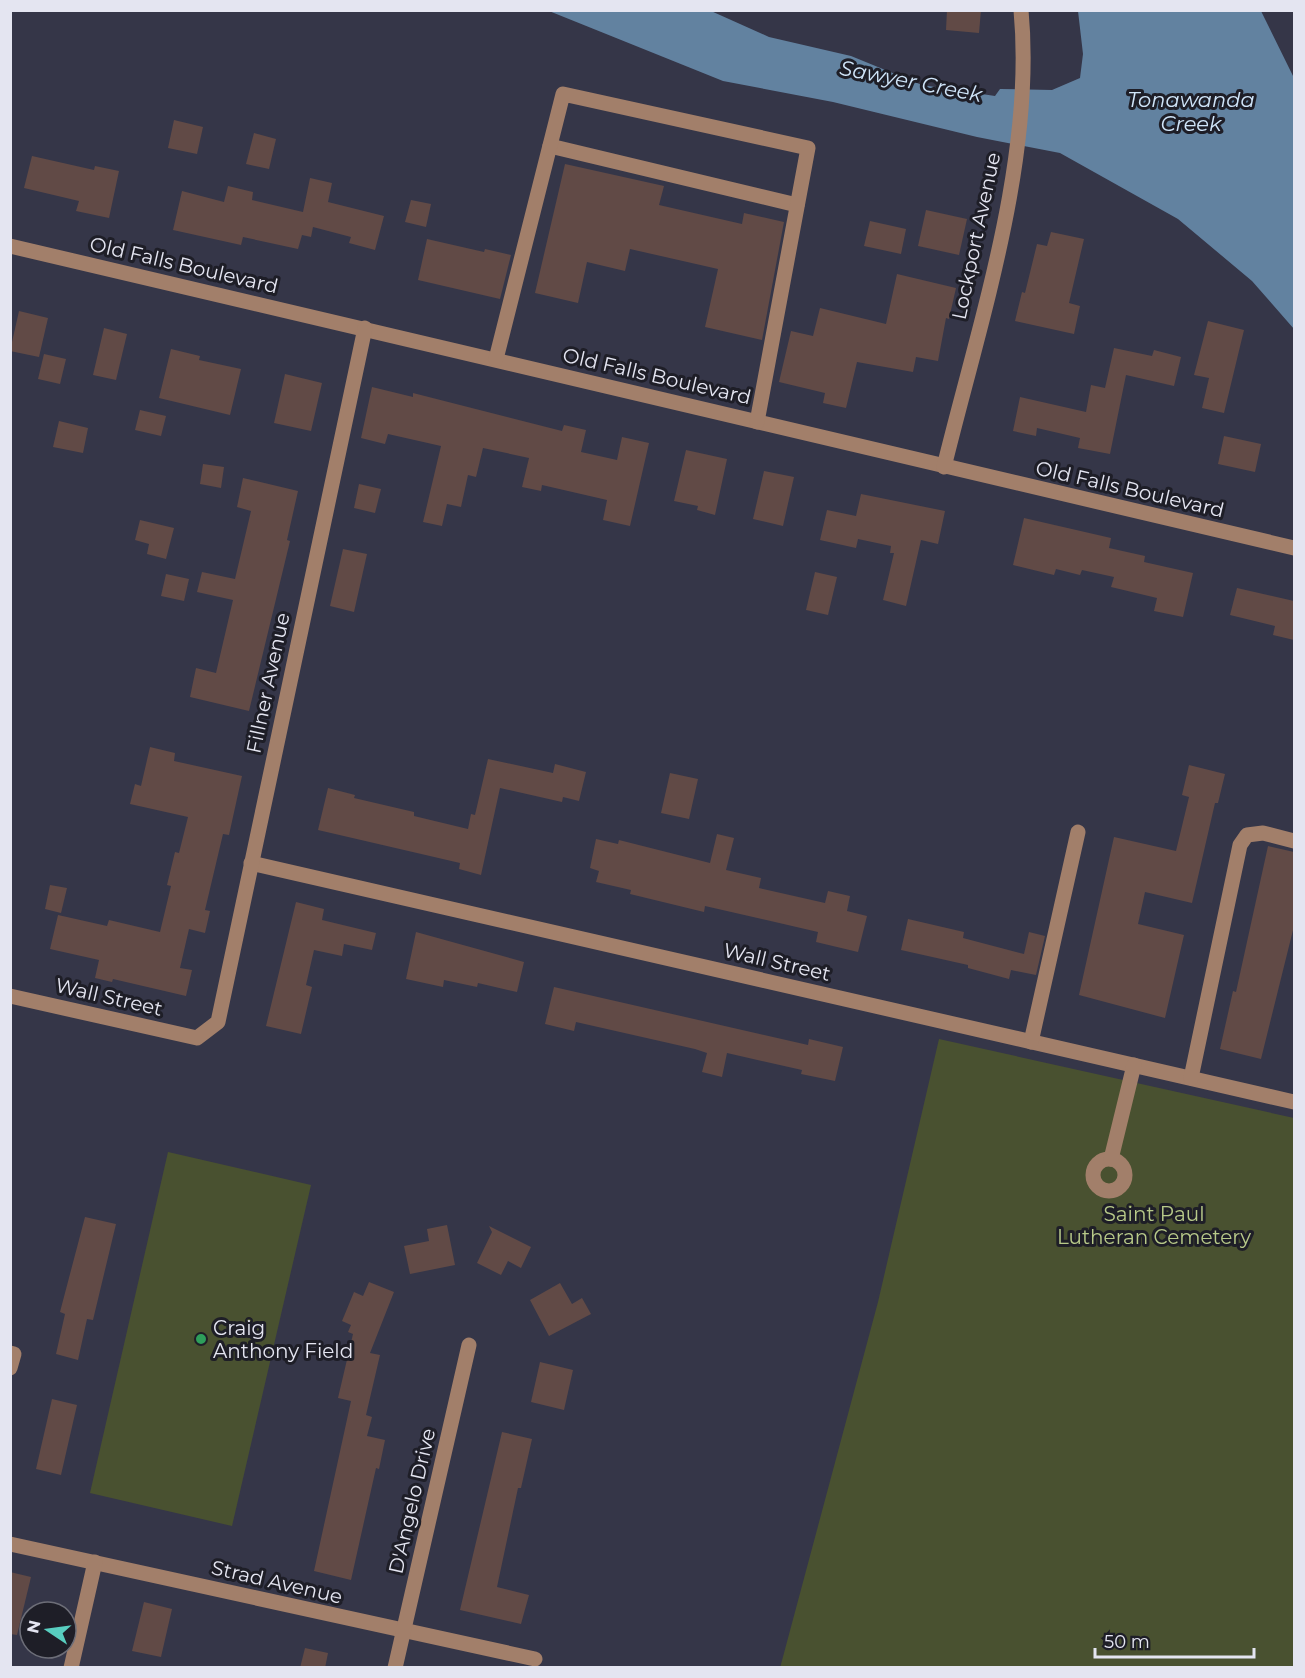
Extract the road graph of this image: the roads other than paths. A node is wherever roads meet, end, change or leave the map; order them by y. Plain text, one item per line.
1 (1021, 10) edge
2 (550, 146) junction
3 (797, 205) junction
4 (10, 246) edge
5 (365, 328) junction
6 (496, 359) junction
7 (757, 422) junction
8 (944, 467) junction
9 (1294, 548) edge
10 (1078, 832) dead end
11 (1294, 841) edge
12 (251, 863) junction
13 (10, 996) edge
14 (197, 1038) joint
15 (1031, 1042) junction
16 (1134, 1065) junction
17 (1191, 1078) junction
18 (1294, 1102) edge
19 (1111, 1159) dead end
20 (469, 1345) dead end
21 (10, 1353) edge
22 (10, 1368) edge
23 (10, 1544) edge
24 (95, 1562) junction
25 (404, 1631) junction
26 (535, 1659) dead end
27 (71, 1668) edge
28 (395, 1668) edge

1 - 8 street, Lockport Avenue
2 - 3 street
2 - 3 street
2 - 6 street
3 - 7 street
4 - 5 street, Old Falls Boulevard
5 - 6 street, Old Falls Boulevard
5 - 12 street, Fillner Avenue
6 - 7 street, Old Falls Boulevard
7 - 8 street, Old Falls Boulevard
8 - 9 street, Old Falls Boulevard
10 - 15 street
11 - 17 street
12 - 14 street, Fillner Avenue
12 - 15 street, Wall Street
13 - 14 street, Wall Street
15 - 16 street, Wall Street
16 - 17 street, Wall Street
16 - 19 street
17 - 18 street, Wall Street
20 - 25 street, D'Angelo Drive
21 - 22 street
23 - 24 street, Strad Avenue
24 - 25 street, Strad Avenue
24 - 27 street
25 - 26 street, Strad Avenue
25 - 28 street, D'Angelo Drive

